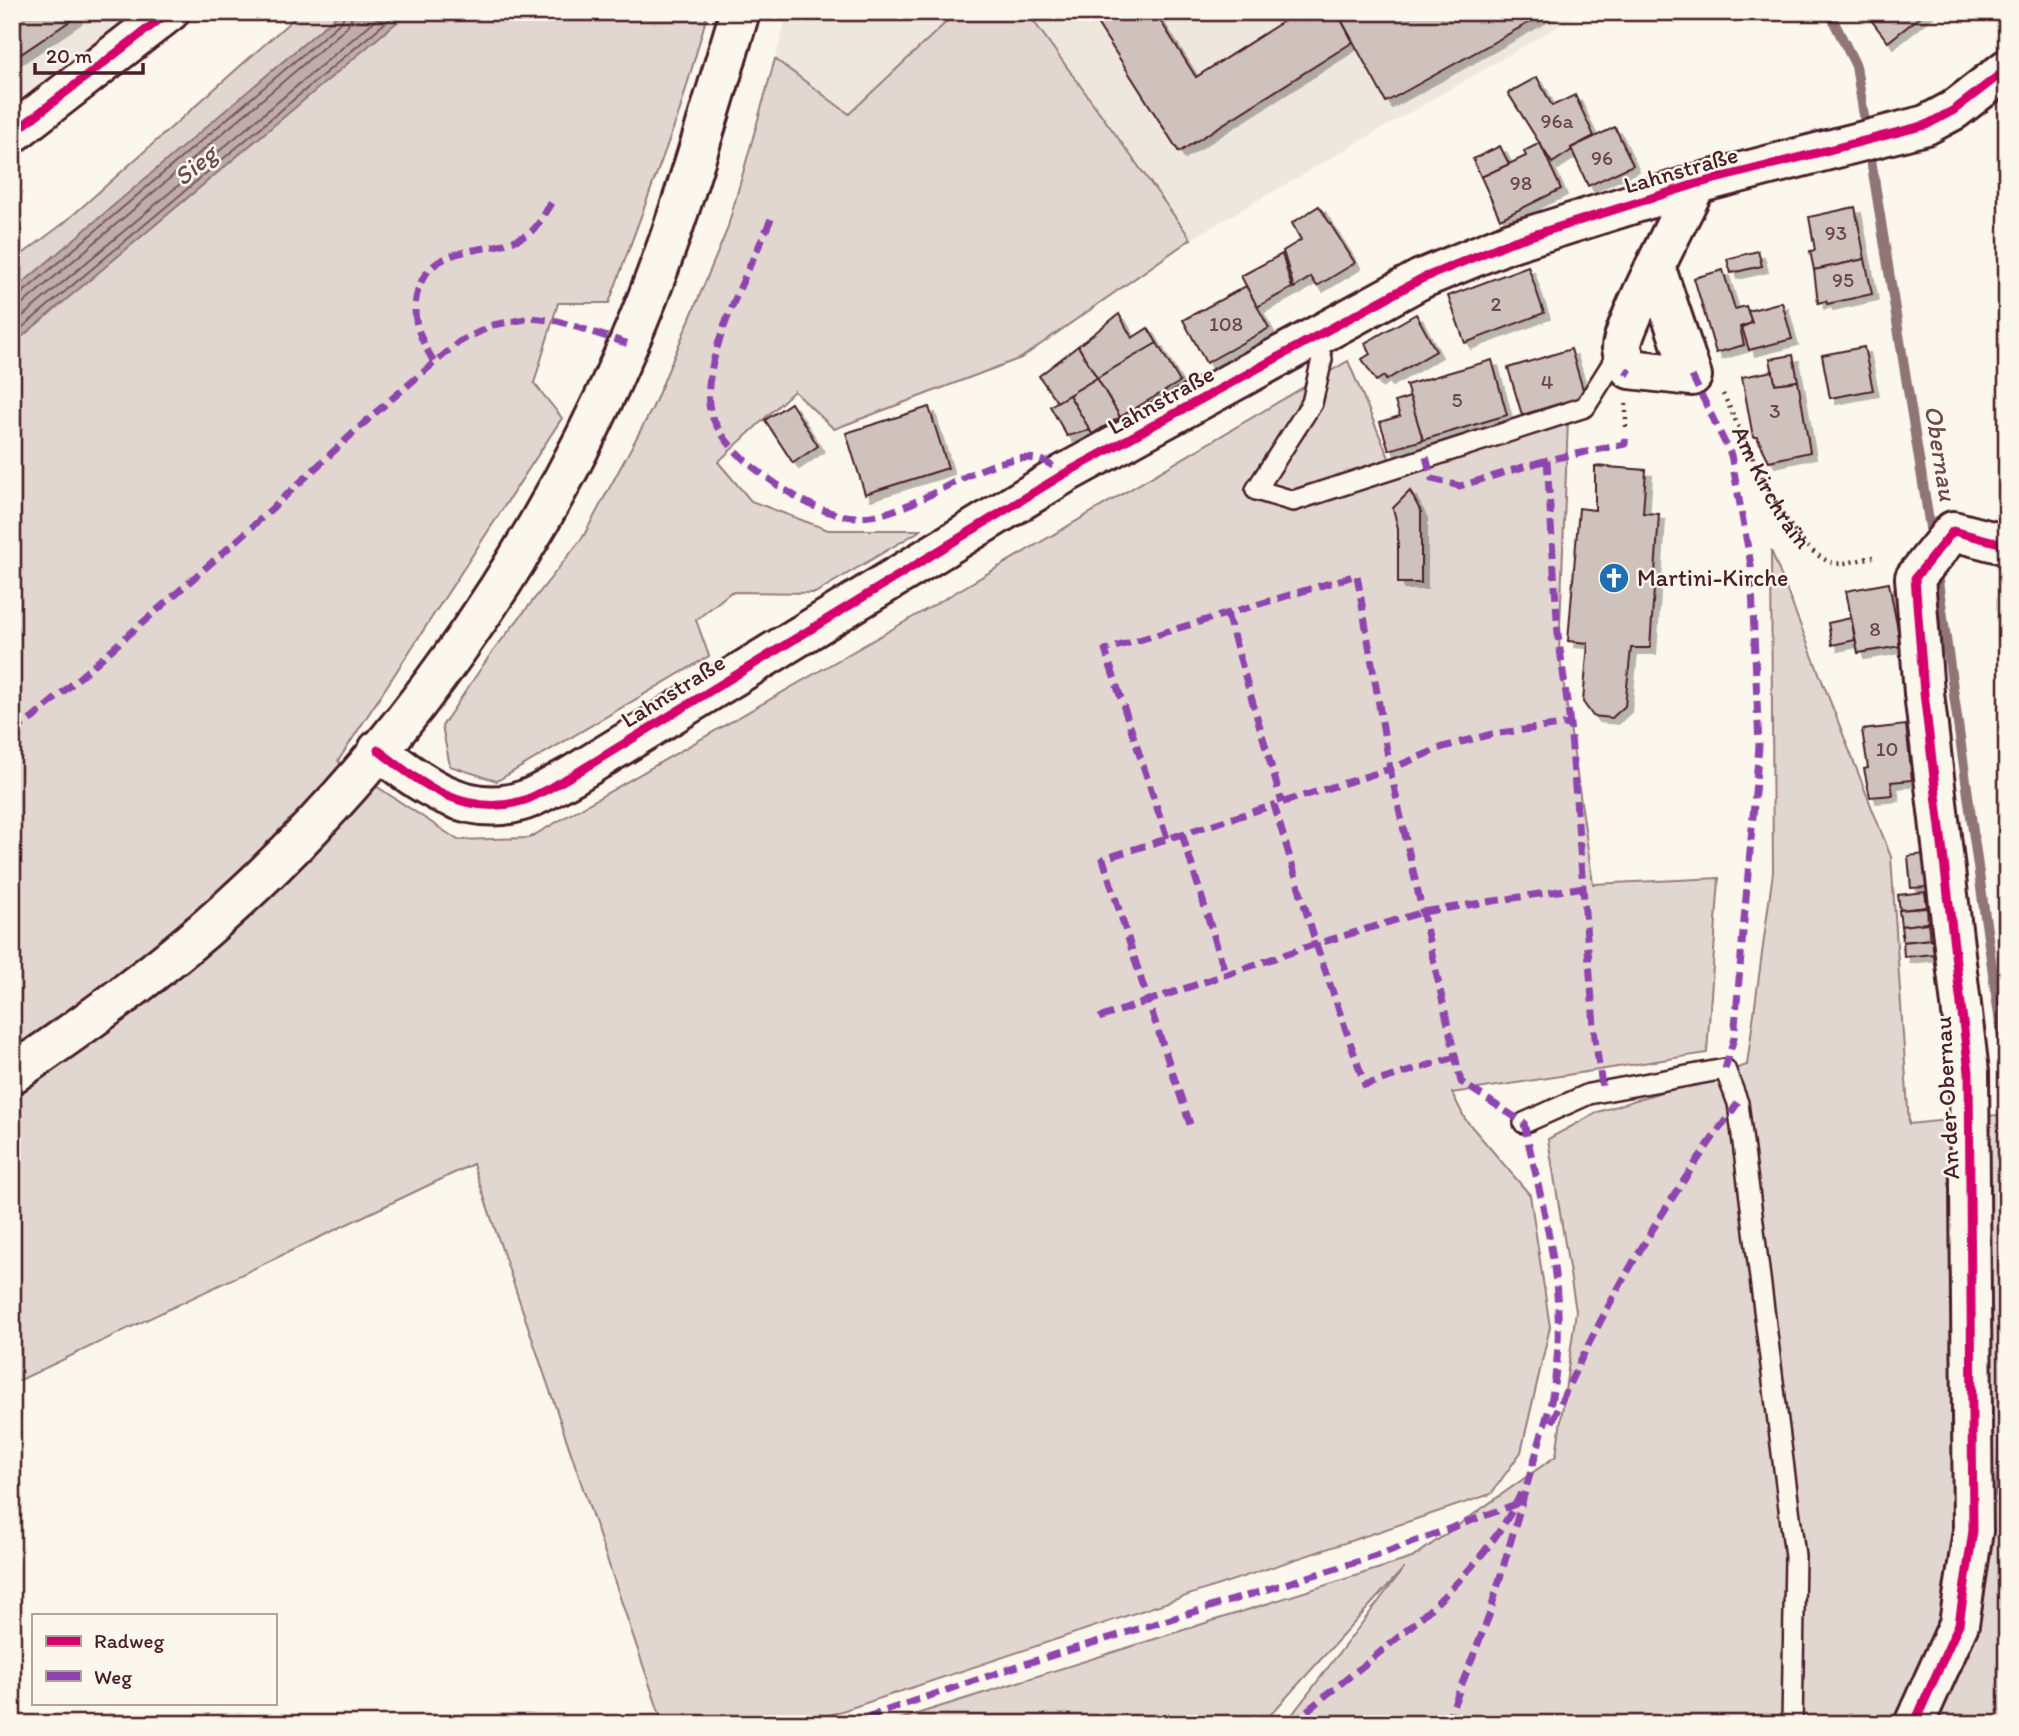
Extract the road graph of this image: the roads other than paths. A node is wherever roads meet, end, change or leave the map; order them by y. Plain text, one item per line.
1 (169, 12) edge
2 (740, 12) edge
3 (2007, 69) edge
4 (12, 134) edge
5 (1696, 184) junction
6 (1656, 269) junction
7 (1314, 337) junction
8 (1622, 348) junction
9 (2007, 545) edge
10 (378, 750) junction
11 (12, 1074) edge
12 (1524, 1123) dead end
13 (1792, 1724) edge
14 (1914, 1724) edge

1 - 4 street
2 - 10 street
3 - 5 street, Lahnstraße
5 - 6 street
5 - 7 street, Lahnstraße
6 - 8 street
6 - 8 street
7 - 8 lane
7 - 10 street, Lahnstraße
9 - 14 street, An der Obernau
10 - 11 street
12 - 13 lane

